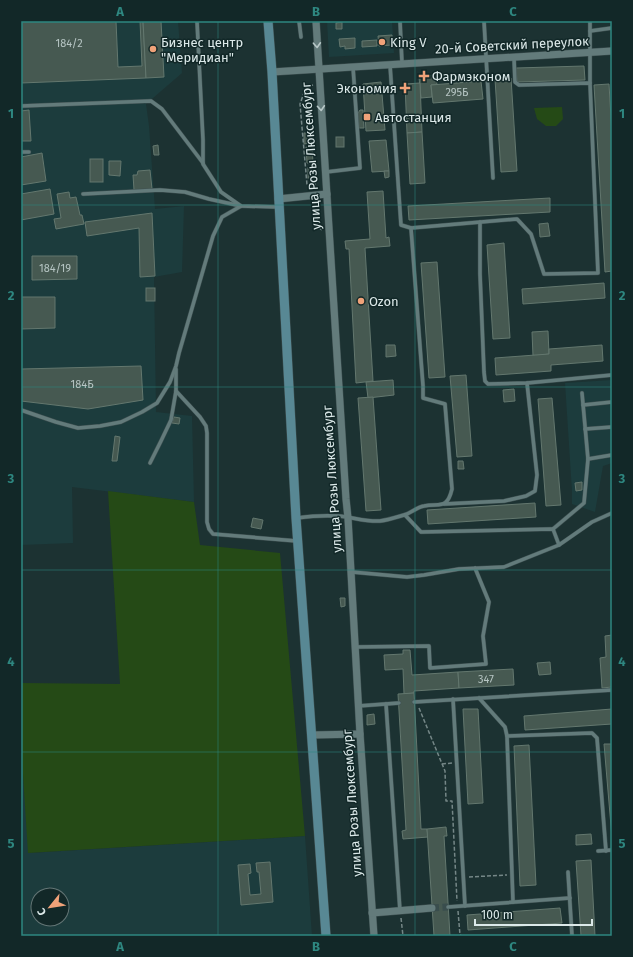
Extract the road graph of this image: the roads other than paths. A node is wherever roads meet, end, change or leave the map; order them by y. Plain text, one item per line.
1 (197, 21) edge
2 (268, 21) edge
3 (299, 21) edge
4 (316, 21) edge
5 (400, 21) edge
6 (484, 21) edge
7 (590, 21) edge
8 (612, 28) edge
9 (590, 31) junction
10 (301, 37) dead end
11 (612, 51) edge
12 (590, 52) junction
13 (514, 56) junction
14 (486, 58) junction
15 (390, 64) junction
16 (402, 64) junction
17 (353, 66) junction
18 (318, 69) junction
19 (272, 72) junction
20 (590, 83) junction
21 (21, 106) edge
22 (21, 152) edge
23 (28, 152) dead end
24 (203, 164) junction
25 (326, 172) junction
26 (493, 178) dead end
27 (83, 194) dead end
28 (327, 194) junction
29 (278, 203) junction
30 (241, 206) junction
31 (480, 222) junction
32 (411, 228) junction
33 (176, 366) junction
34 (612, 375) edge
35 (527, 383) junction
36 (176, 391) junction
37 (582, 393) dead end
38 (612, 402) edge
39 (583, 405) junction
40 (21, 410) edge
41 (612, 427) edge
42 (585, 429) junction
43 (612, 455) edge
44 (588, 459) junction
45 (150, 463) dead end
46 (442, 504) junction
47 (612, 513) edge
48 (405, 515) junction
49 (296, 518) junction
50 (348, 518) junction
51 (553, 529) junction
52 (298, 541) junction
53 (559, 545) junction
54 (475, 568) junction
55 (352, 572) junction
56 (355, 647) junction
57 (612, 690) edge
58 (479, 698) junction
59 (453, 699) junction
60 (416, 701) road end
61 (399, 703) dead end
62 (386, 704) junction
63 (358, 706) junction
64 (360, 734) junction
65 (312, 735) junction
66 (507, 736) junction
67 (612, 850) edge
68 (606, 851) junction
69 (598, 852) dead end
70 (568, 872) dead end
71 (570, 898) junction
72 (513, 902) junction
73 (465, 906) junction
74 (448, 907) tunnel mouth
75 (432, 908) tunnel mouth
76 (400, 911) junction
77 (372, 913) junction
78 (326, 936) edge
79 (374, 936) edge
80 (572, 936) edge

1 - 24 lane
2 - 19 main road
3 - 10 lane
4 -> 18 street, улица Розы Люксембург
5 - 16 lane
6 - 14 lane
7 - 9 lane
8 - 9 lane
9 - 12 lane
11 - 12 street, 20-й Советский переулок
12 - 13 street, 20-й Советский переулок
12 - 20 lane
13 - 14 street, 20-й Советский переулок
13 - 20 lane
14 - 16 street, 20-й Советский переулок
14 - 26 lane
15 - 16 street, 20-й Советский переулок
15 - 17 street, 20-й Советский переулок
15 - 32 lane
17 - 18 street, 20-й Советский переулок
17 - 25 lane
18 - 19 street, 20-й Советский переулок
18 -> 25 street, улица Розы Люксембург
19 - 29 main road
20 - 31 lane
21 - 24 lane
22 - 23 lane
24 - 30 lane
25 - 28 street, улица Розы Люксембург
27 - 30 lane
28 - 29 street
28 - 50 street, улица Розы Люксембург
29 - 30 lane
29 - 49 main road
30 - 33 lane
31 - 32 lane
31 - 35 lane
32 - 46 lane
33 - 36 lane
33 - 40 lane
34 - 35 lane
35 - 46 lane
36 - 45 lane
36 - 52 lane
37 - 39 lane
38 - 39 lane
39 - 42 lane
41 - 42 lane
42 - 44 lane
43 - 44 lane
44 - 51 lane
46 - 48 lane
47 - 53 lane
48 - 50 lane
48 - 51 lane
49 - 50 lane
49 - 52 main road
50 - 55 street, улица Розы Люксембург
51 - 53 lane
52 - 65 main road
53 - 54 lane
54 - 55 lane
54 - 56 lane
55 - 56 street, улица Розы Люксембург
56 - 63 street, улица Розы Люксембург
57 - 58 lane
58 - 59 lane
58 - 66 lane
59 - 60 lane
59 - 73 lane
61 - 62 lane
62 - 63 lane
62 - 76 lane
63 - 64 street, улица Розы Люксембург
64 - 65 street
64 - 77 street, улица Розы Люксембург
65 - 78 main road
66 - 68 lane
66 - 72 lane
67 - 68 lane
68 - 69 lane
70 - 71 lane
71 - 72 lane
71 - 80 lane
72 - 73 lane
73 - 74 lane
75 - 76 street
76 - 77 street
77 - 79 street, улица Розы Люксембург

